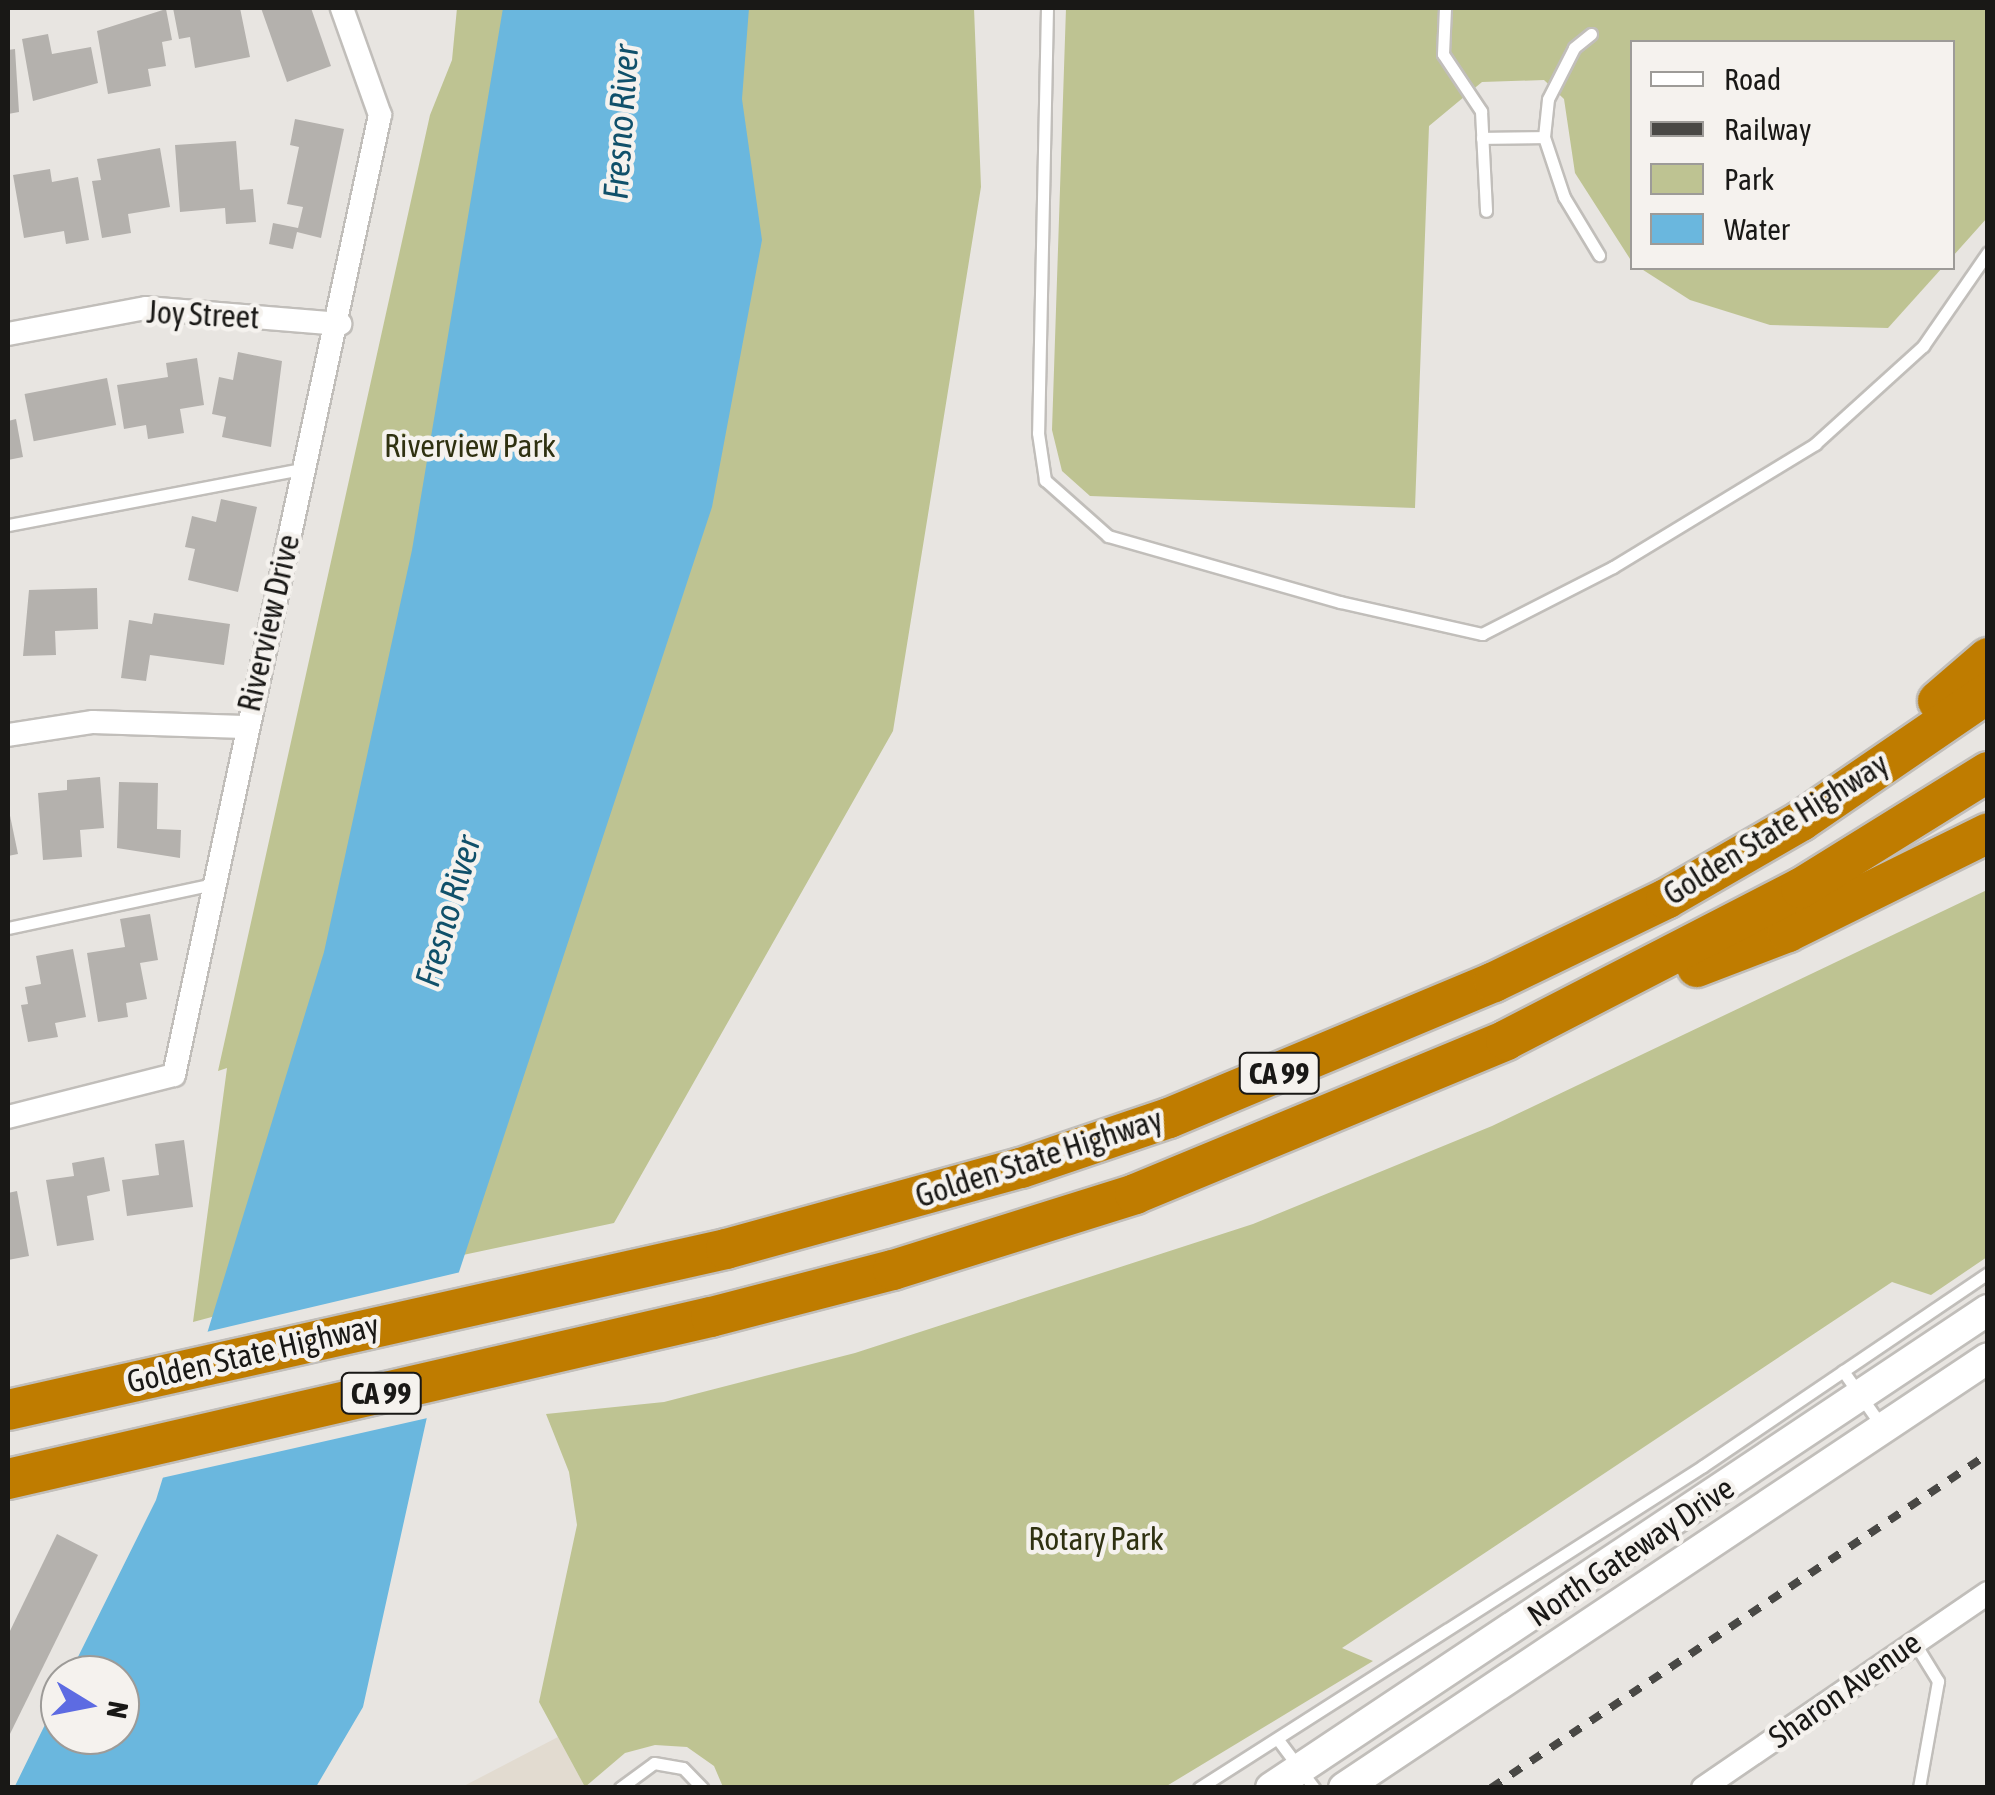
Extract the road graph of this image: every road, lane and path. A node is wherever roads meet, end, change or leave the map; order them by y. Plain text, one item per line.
1 (342, 8) edge
2 (1047, 8) edge
3 (1445, 8) edge
4 (1591, 34) dead end
5 (1544, 137) junction
6 (1482, 138) junction
7 (1486, 211) dead end
8 (1988, 252) edge
9 (1599, 255) dead end
10 (340, 324) junction
11 (8, 334) edge
12 (306, 468) junction
13 (8, 526) edge
14 (1988, 658) edge
15 (1988, 693) edge
16 (244, 727) junction
17 (8, 735) edge
18 (1988, 772) edge
19 (1800, 821) junction
20 (1988, 833) edge
21 (213, 884) junction
22 (8, 928) edge
23 (1506, 1040) junction
24 (8, 1118) edge
25 (1988, 1273) edge
26 (1988, 1310) edge
27 (1988, 1358) edge
28 (1852, 1384) junction
29 (8, 1410) edge
30 (1883, 1428) junction
31 (8, 1479) edge
32 (1988, 1593) edge
33 (1914, 1642) junction
34 (1280, 1741) junction
35 (1307, 1779) edge
36 (620, 1788) edge
37 (702, 1788) edge
38 (1199, 1788) edge
39 (1271, 1788) edge
40 (1344, 1788) edge
41 (1703, 1788) edge
42 (1919, 1788) edge

1 - 10 street, Riverview Drive
2 - 8 lane
3 - 6 lane
4 - 5 lane
5 - 6 lane
5 - 9 lane
6 - 7 lane
10 - 11 street, Joy Street
10 - 12 street, Riverview Drive
12 - 13 lane
12 - 16 street, Riverview Drive
14 - 19 highway
15 - 19 highway, Golden State Highway / CA 99
16 - 17 street
16 - 21 street, Riverview Drive
18 - 23 highway, Golden State Highway / CA 99
19 - 29 highway, Golden State Highway / CA 99
20 - 23 highway
21 - 22 lane
21 - 24 street, Riverview Drive
23 - 31 highway, Golden State Highway / CA 99
25 - 28 lane
26 - 28 main road, North Gateway Drive
27 - 30 main road, North Gateway Drive
28 - 30 lane
28 - 34 lane
28 - 35 main road, North Gateway Drive
30 - 40 main road, North Gateway Drive
32 - 33 street, Sharon Avenue
33 - 41 street, Sharon Avenue
33 - 42 lane
34 - 35 lane
34 - 38 lane
35 - 39 main road, North Gateway Drive
36 - 37 lane

